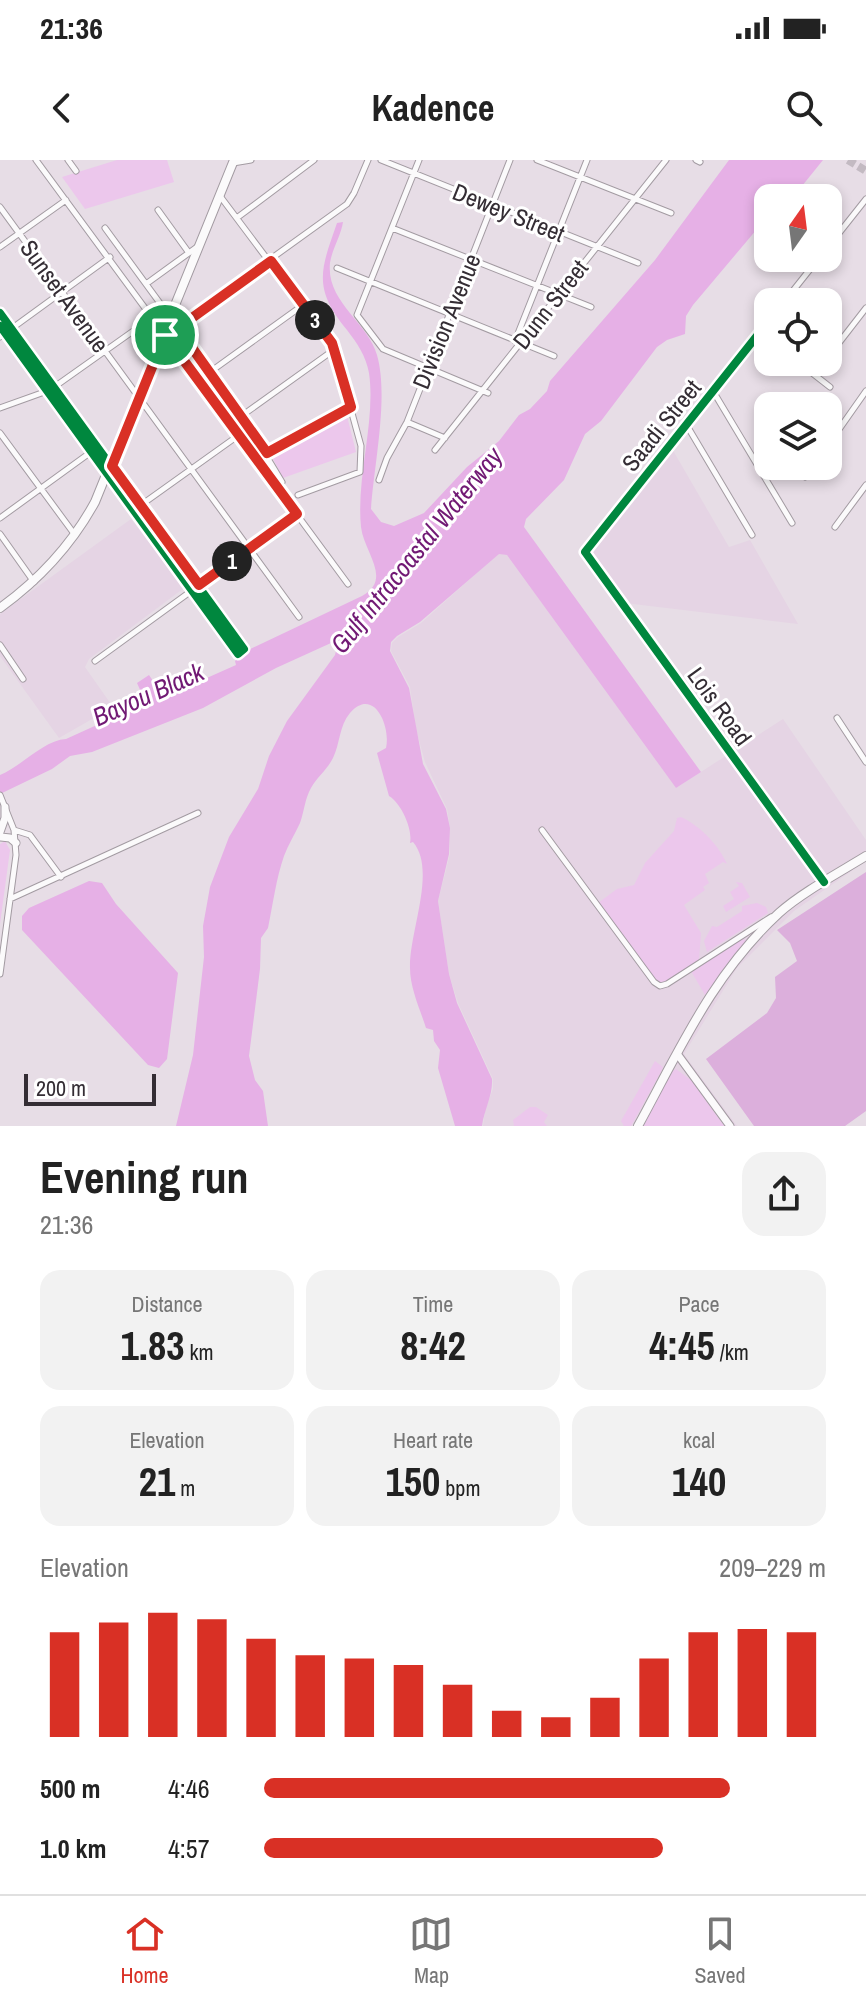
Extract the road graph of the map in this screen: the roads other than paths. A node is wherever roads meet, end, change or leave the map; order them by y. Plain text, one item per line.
1 (36, 160) edge
2 (68, 160) edge
3 (251, 160) edge
4 (302, 160) edge
5 (314, 160) edge
6 (368, 160) edge
7 (381, 160) edge
8 (419, 160) edge
9 (510, 160) edge
10 (537, 160) edge
11 (587, 160) edge
12 (666, 160) edge
13 (234, 161) edge
14 (303, 168) junction
15 (76, 171) dead end
16 (414, 173) junction
17 (579, 177) junction
18 (220, 196) junction
19 (635, 199) junction
20 (66, 200) junction
21 (865, 202) edge
22 (491, 204) junction
23 (0, 207) edge
24 (158, 210) dead end
25 (671, 213) dead end
26 (238, 217) junction
27 (105, 228) dead end
28 (392, 228) junction
29 (842, 230) edge
30 (557, 232) junction
31 (19, 233) junction
32 (201, 244) junction
33 (595, 246) junction
34 (0, 247) edge
35 (189, 253) junction
36 (110, 257) junction
37 (471, 259) junction
38 (271, 261) junction
39 (638, 263) dead end
40 (337, 268) dead end
41 (808, 272) edge
42 (371, 282) junction
43 (146, 284) junction
44 (537, 286) junction
45 (795, 288) edge
46 (62, 292) junction
47 (559, 295) junction
48 (303, 305) junction
49 (591, 307) dead end
50 (866, 308) edge
51 (0, 313) edge
52 (450, 313) junction
53 (153, 317) junction
54 (171, 319) junction
55 (0, 326) edge
56 (11, 328) junction
57 (178, 328) junction
58 (2, 335) edge
59 (165, 335) junction
60 (842, 339) edge
61 (754, 340) edge
62 (518, 341) junction
63 (335, 349) junction
64 (105, 351) junction
65 (554, 356) dead end
66 (428, 367) junction
67 (210, 372) junction
68 (816, 376) edge
69 (830, 387) dead end
70 (54, 388) junction
71 (486, 391) junction
72 (713, 391) junction
73 (866, 391) edge
74 (48, 392) junction
75 (139, 398) junction
76 (351, 407) junction
77 (0, 408) edge
78 (241, 414) junction
79 (407, 422) junction
80 (686, 424) junction
81 (842, 425) edge
82 (0, 433) edge
83 (239, 435) junction
84 (445, 438) junction
85 (435, 450) dead end
86 (91, 452) junction
87 (267, 453) junction
88 (191, 469) junction
89 (110, 470) junction
90 (379, 480) dead end
91 (282, 482) dead end
92 (866, 485) edge
93 (40, 488) junction
94 (298, 495) dead end
95 (141, 505) junction
96 (134, 510) junction
97 (297, 514) junction
98 (0, 518) edge
99 (792, 523) dead end
100 (835, 527) dead end
101 (0, 534) edge
102 (75, 535) junction
103 (752, 535) dead end
104 (250, 549) junction
105 (585, 552) joint
106 (34, 582) junction
107 (348, 584) dead end
108 (199, 585) junction
109 (192, 590) junction
110 (0, 608) edge
111 (299, 617) dead end
112 (0, 645) edge
113 (95, 661) dead end
114 (23, 679) dead end
115 (837, 718) dead end
116 (866, 762) edge
117 (0, 795) edge
118 (5, 807) junction
119 (198, 813) dead end
120 (14, 830) junction
121 (542, 830) dead end
122 (0, 835) edge
123 (16, 843) junction
124 (866, 856) edge
125 (61, 877) junction
126 (824, 882) junction
127 (10, 899) junction
128 (780, 912) junction
129 (747, 930) junction
130 (755, 938) junction
131 (0, 974) edge
132 (678, 1055) junction
133 (638, 1126) edge
134 (730, 1126) edge

1 - 20 street
2 - 15 street
3 - 13 street
4 - 14 street
5 - 14 street
6 - 38 street
7 - 16 street, Dewey Street
8 - 16 street
9 - 22 street, Division Avenue
10 - 17 street
11 - 17 street
12 - 19 street, Dunn Street
13 - 18 main road
14 - 26 street
16 - 22 street, Dewey Street
16 - 28 street
17 - 19 street
17 - 30 street
18 - 26 street
18 - 32 main road
19 - 25 street
19 - 33 street, Dunn Street
20 - 31 street
20 - 36 street
21 - 29 street
22 - 30 street, Dewey Street
22 - 37 street, Division Avenue
23 - 31 street, Sunset Avenue
24 - 35 street
26 - 38 street
27 - 43 street
28 - 37 street
28 - 42 street
30 - 33 street, Dewey Street
30 - 44 street
31 - 34 street
31 - 46 street, Sunset Avenue
32 - 35 street
32 - 54 main road
33 - 39 street, Dewey Street
33 - 47 street, Dunn Street
35 - 43 street
36 - 46 street
36 - 53 street
37 - 44 street
37 - 52 street, Division Avenue
38 - 48 street
38 - 57 street
40 - 42 street
41 - 45 street
42 - 52 street
42 - 66 street
43 - 54 street
44 - 47 street
44 - 62 street
46 - 56 street
46 - 64 street, Sunset Avenue
47 - 49 street
47 - 62 street, Dunn Street
48 - 63 street
48 - 67 street
50 - 60 street
51 - 56 street
52 - 62 street
52 - 66 street, Division Avenue
53 - 59 street
53 - 64 street
54 - 57 street
54 - 59 main road
55 - 58 street
56 - 58 street
56 - 70 street
57 - 59 street
57 - 67 street
58 - 74 street
59 - 75 main road
59 - 83 street
61 - 72 street, Saadi Street
62 - 65 street
62 - 71 street, Dunn Street
63 - 76 street
63 - 78 street
64 - 70 street
64 - 75 street, Sunset Avenue
66 - 71 street
66 - 79 street, Division Avenue
67 - 78 street
68 - 69 street
70 - 74 street
70 - 89 street
71 - 84 street, Dunn Street
72 - 80 street, Saadi Street
72 - 99 street
73 - 81 street
74 - 77 street
74 - 86 street
75 - 88 street, Sunset Avenue
75 - 89 main road
76 - 87 street
76 - 94 street
78 - 87 street
79 - 84 street
79 - 90 street, Division Avenue
80 - 103 street
80 - 105 street, Saadi Street
82 - 93 street
83 - 88 street
83 - 97 street
84 - 85 street, Dunn Street
86 - 89 street
86 - 93 street
87 - 91 street
88 - 95 street
88 - 104 street, Sunset Avenue
89 - 95 street
89 - 96 street
89 - 102 main road
92 - 100 street
93 - 98 street
93 - 102 street
95 - 96 street
95 - 108 street
96 - 109 street
97 - 104 street
97 - 107 street
101 - 106 street
102 - 106 main road
104 - 108 street
104 - 111 street, Sunset Avenue
105 - 126 street, Lois Road
106 - 110 main road
108 - 109 street
108 - 109 street
109 - 113 street
112 - 114 street
115 - 116 street
117 - 118 street
118 - 120 street
118 - 122 street
119 - 125 street
120 - 122 street
120 - 123 street
120 - 125 street
121 - 129 street
122 - 123 street
123 - 127 street
124 - 126 main road
125 - 127 street
126 - 128 main road
127 - 131 street
128 - 129 street
128 - 130 main road
129 - 130 street
130 - 132 main road
132 - 133 main road
132 - 134 street

